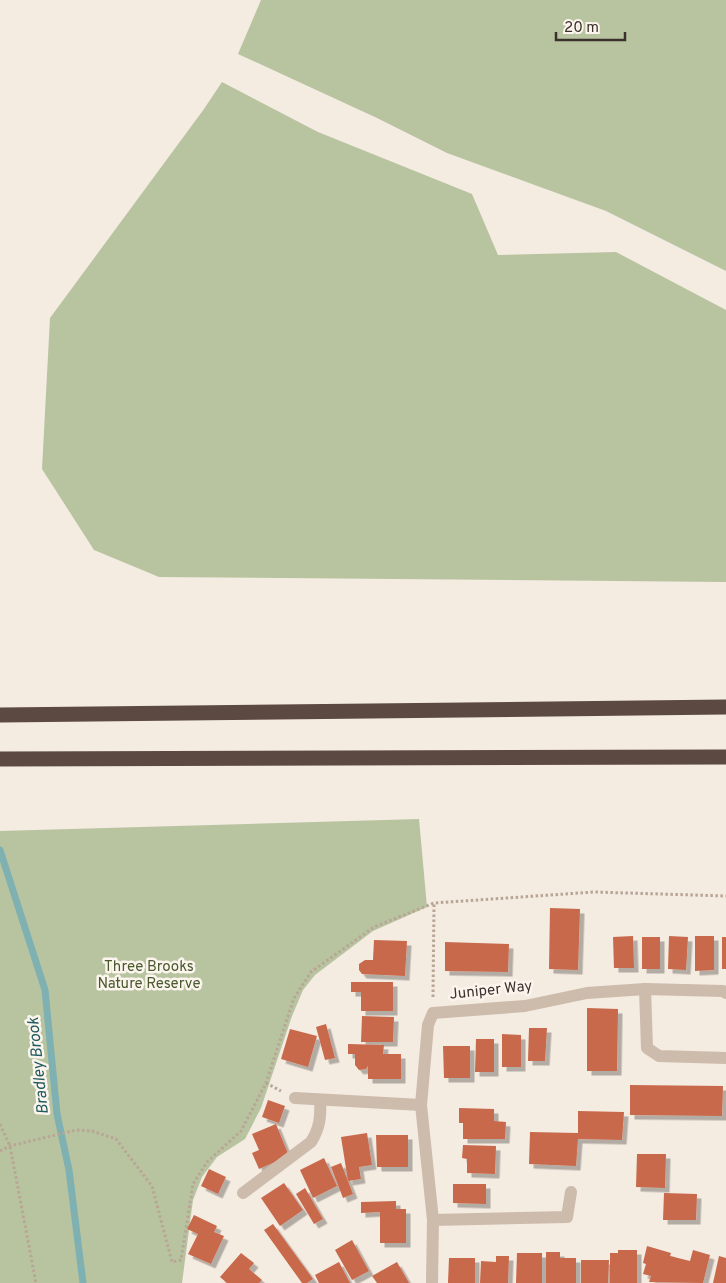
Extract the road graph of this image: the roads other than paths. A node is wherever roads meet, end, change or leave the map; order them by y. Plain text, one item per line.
1 (726, 707) edge
2 (0, 715) edge
3 (726, 757) edge
4 (0, 759) edge
5 (645, 989) junction
6 (726, 993) edge
7 (726, 1058) edge
8 (295, 1098) dead end
9 (320, 1100) junction
10 (421, 1105) junction
11 (571, 1192) dead end
12 (243, 1193) dead end
13 (433, 1220) junction
14 (432, 1283) edge

1 - 2 highway
3 - 4 highway
5 - 6 street, Juniper Way
5 - 7 street
5 - 10 street, Juniper Way
8 - 9 street
9 - 10 street
9 - 12 street
10 - 13 street, Juniper Way
11 - 13 street
13 - 14 street, Juniper Way

